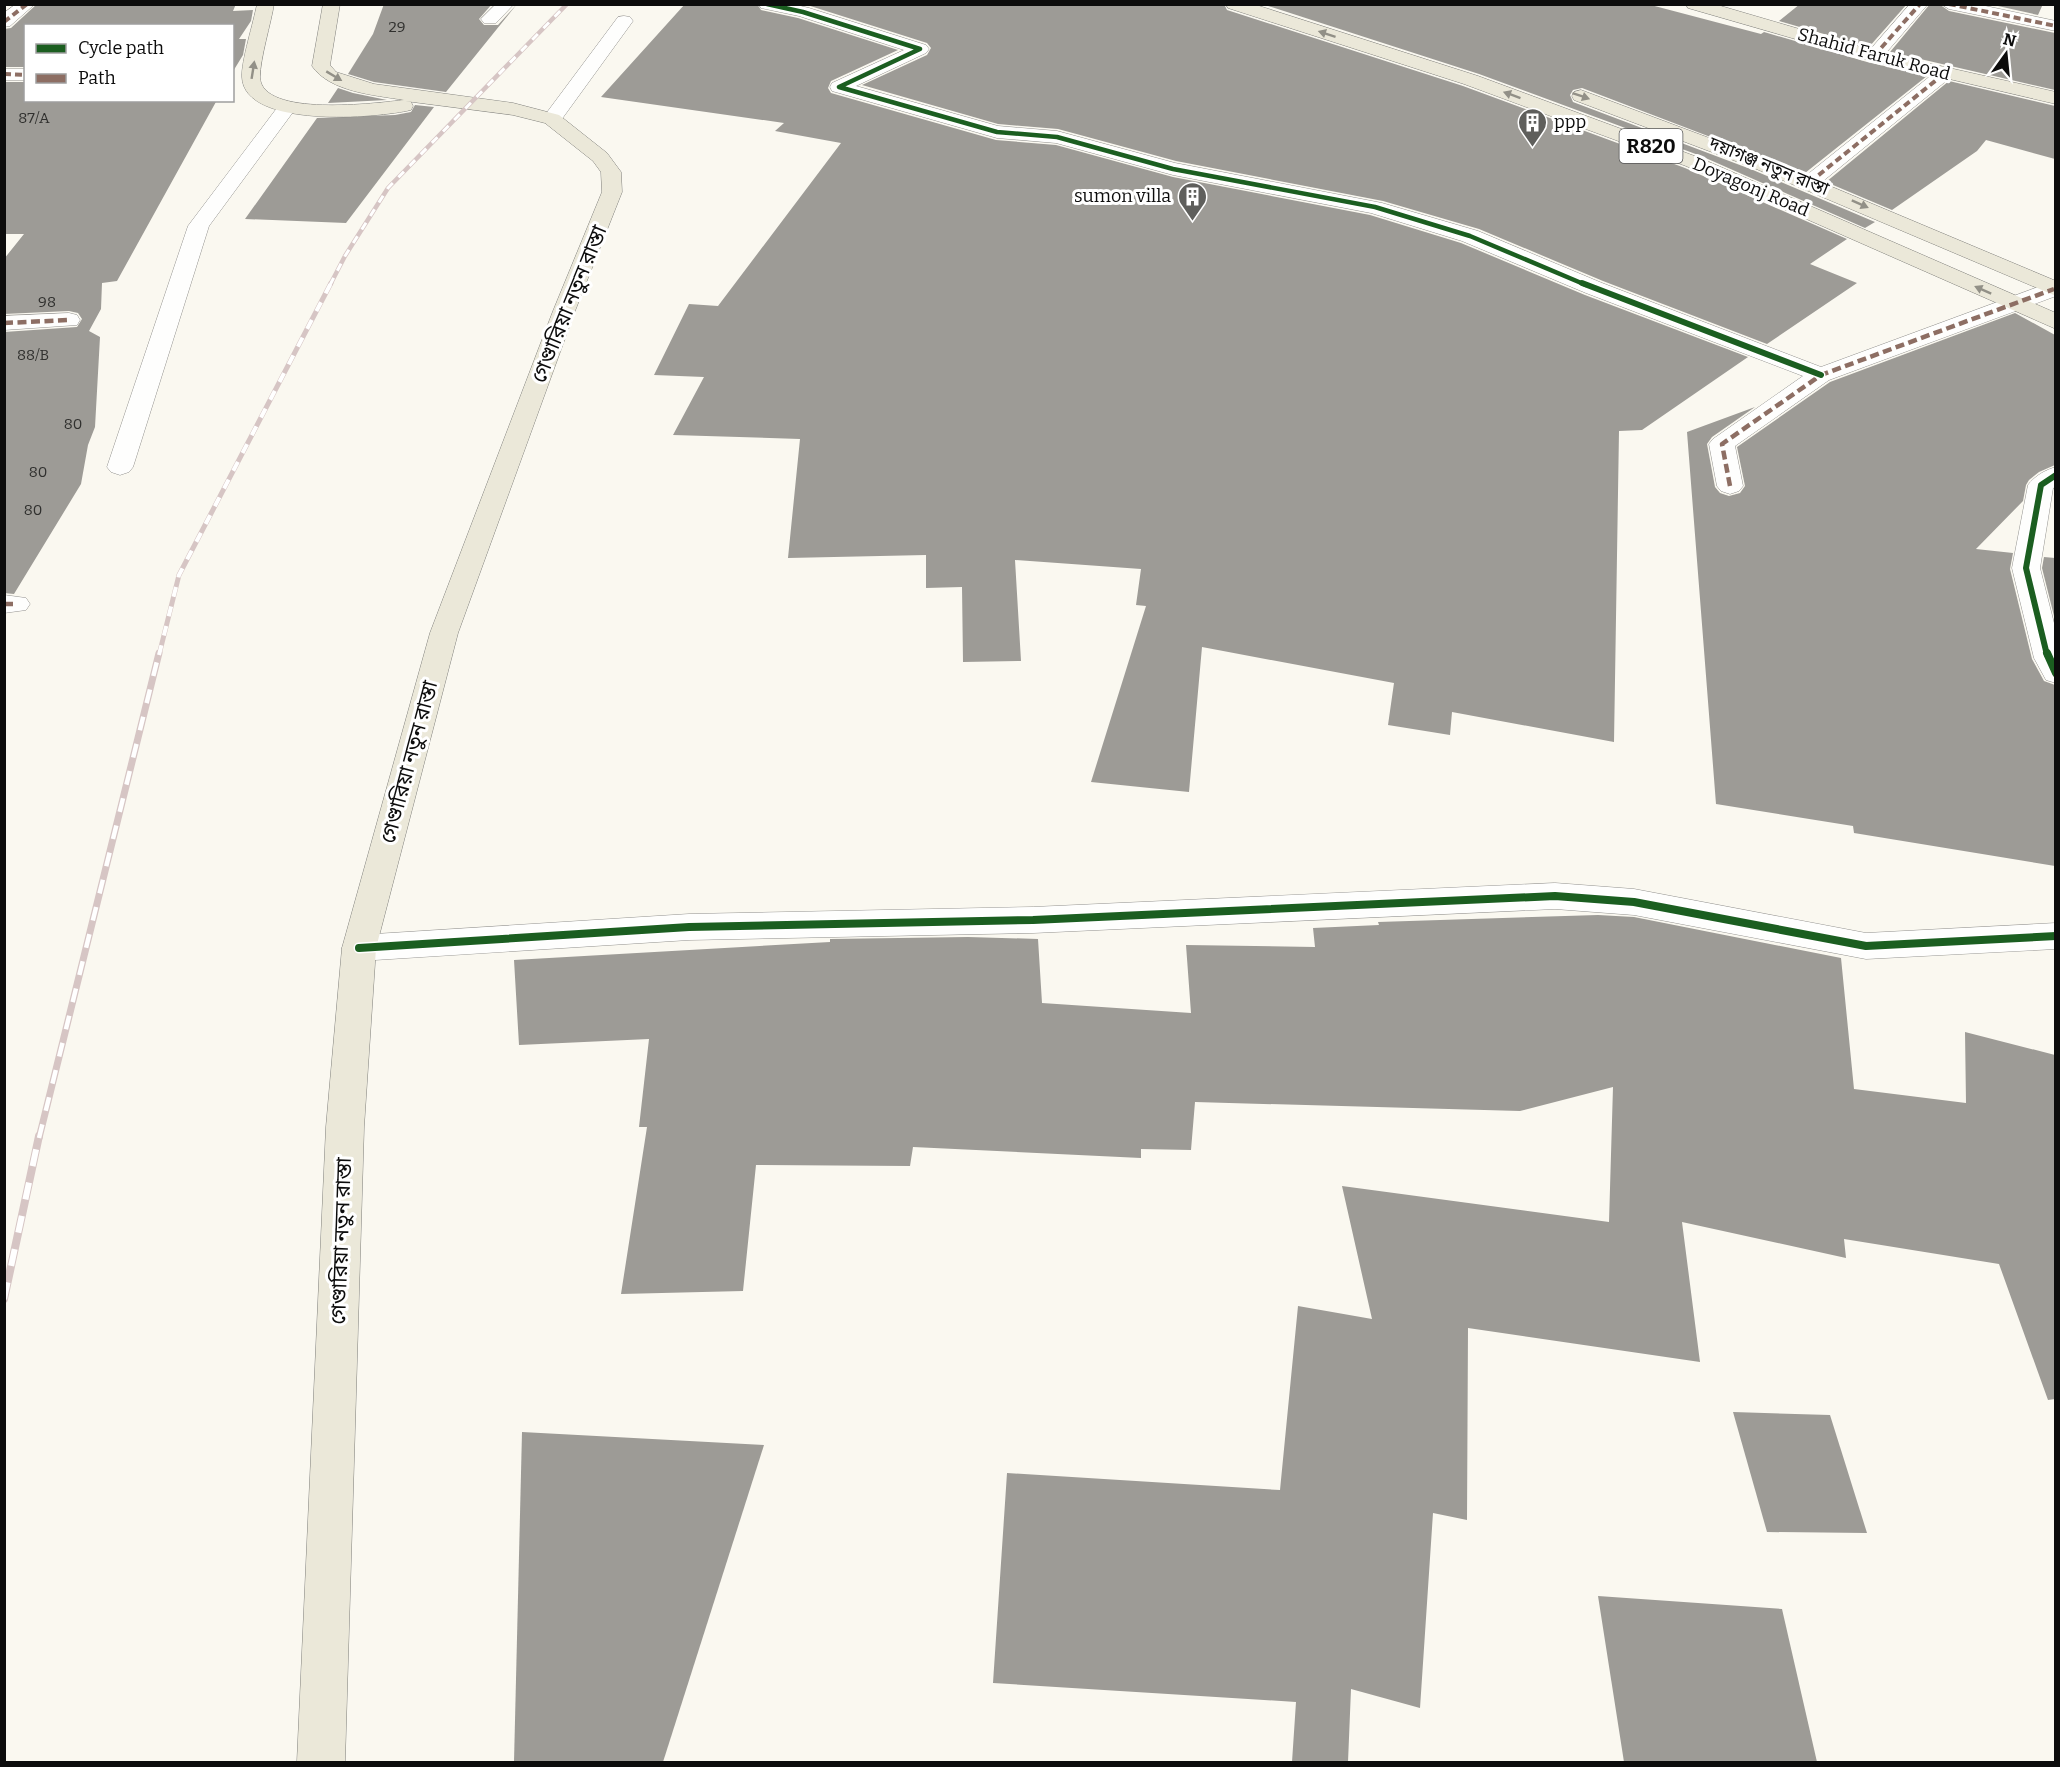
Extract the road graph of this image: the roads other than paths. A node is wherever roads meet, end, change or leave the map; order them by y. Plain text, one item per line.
1 (27, 4) edge
2 (266, 4) edge
3 (332, 4) edge
4 (506, 4) edge
5 (767, 4) edge
6 (1234, 4) edge
7 (1694, 4) edge
8 (1920, 4) edge
9 (1949, 4) edge
10 (490, 19) dead end
11 (624, 21) dead end
12 (4, 22) edge
13 (2055, 26) edge
14 (1875, 56) junction
15 (4, 74) edge
16 (1945, 74) junction
17 (24, 75) edge
18 (1566, 90) dead end
19 (2055, 98) edge
20 (441, 100) junction
21 (286, 108) junction
22 (552, 119) junction
23 (1810, 182) junction
24 (1983, 258) junction
25 (1953, 276) junction
26 (2055, 289) edge
27 (2016, 304) junction
28 (69, 320) dead end
29 (2055, 322) edge
30 (4, 323) edge
31 (1821, 375) junction
32 (120, 467) dead end
33 (2055, 475) edge
34 (1730, 486) dead end
35 (2055, 674) edge
36 (2055, 936) edge
37 (359, 948) junction
38 (321, 1762) edge

1 - 12 street
21 -> 2 main road
3 -> 20 main road, গেণ্ডারিয়া নতুন রাস্তা
4 - 10 street
5 - 31 street
25 -> 6 main road, Doyagonj Road / R820
7 - 14 main road, Shahid Faruk Road
8 - 14 street
9 - 13 street
11 - 22 street
14 - 16 main road, Shahid Faruk Road
15 - 17 street
16 - 19 main road, Shahid Faruk Road
16 - 23 street
18 -> 23 main road, দয়াগঞ্জ নতুন রাস্তা / R820
20 - 21 main road
20 - 22 main road, গেণ্ডারিয়া নতুন রাস্তা
21 - 32 street
22 - 37 main road, গেণ্ডারিয়া নতুন রাস্তা
23 -> 24 main road, দয়াগঞ্জ নতুন রাস্তা / R820
24 - 25 main road
24 - 26 main road, দয়াগঞ্জ নতুন রাস্তা / R820
27 -> 25 main road, Doyagonj Road / R820
26 - 27 street
27 - 29 main road, Doyagonj Road / R820
27 - 31 street
28 - 30 street
31 - 34 street
33 - 35 street
36 - 37 street
37 - 38 main road, গেণ্ডারিয়া নতুন রাস্তা

